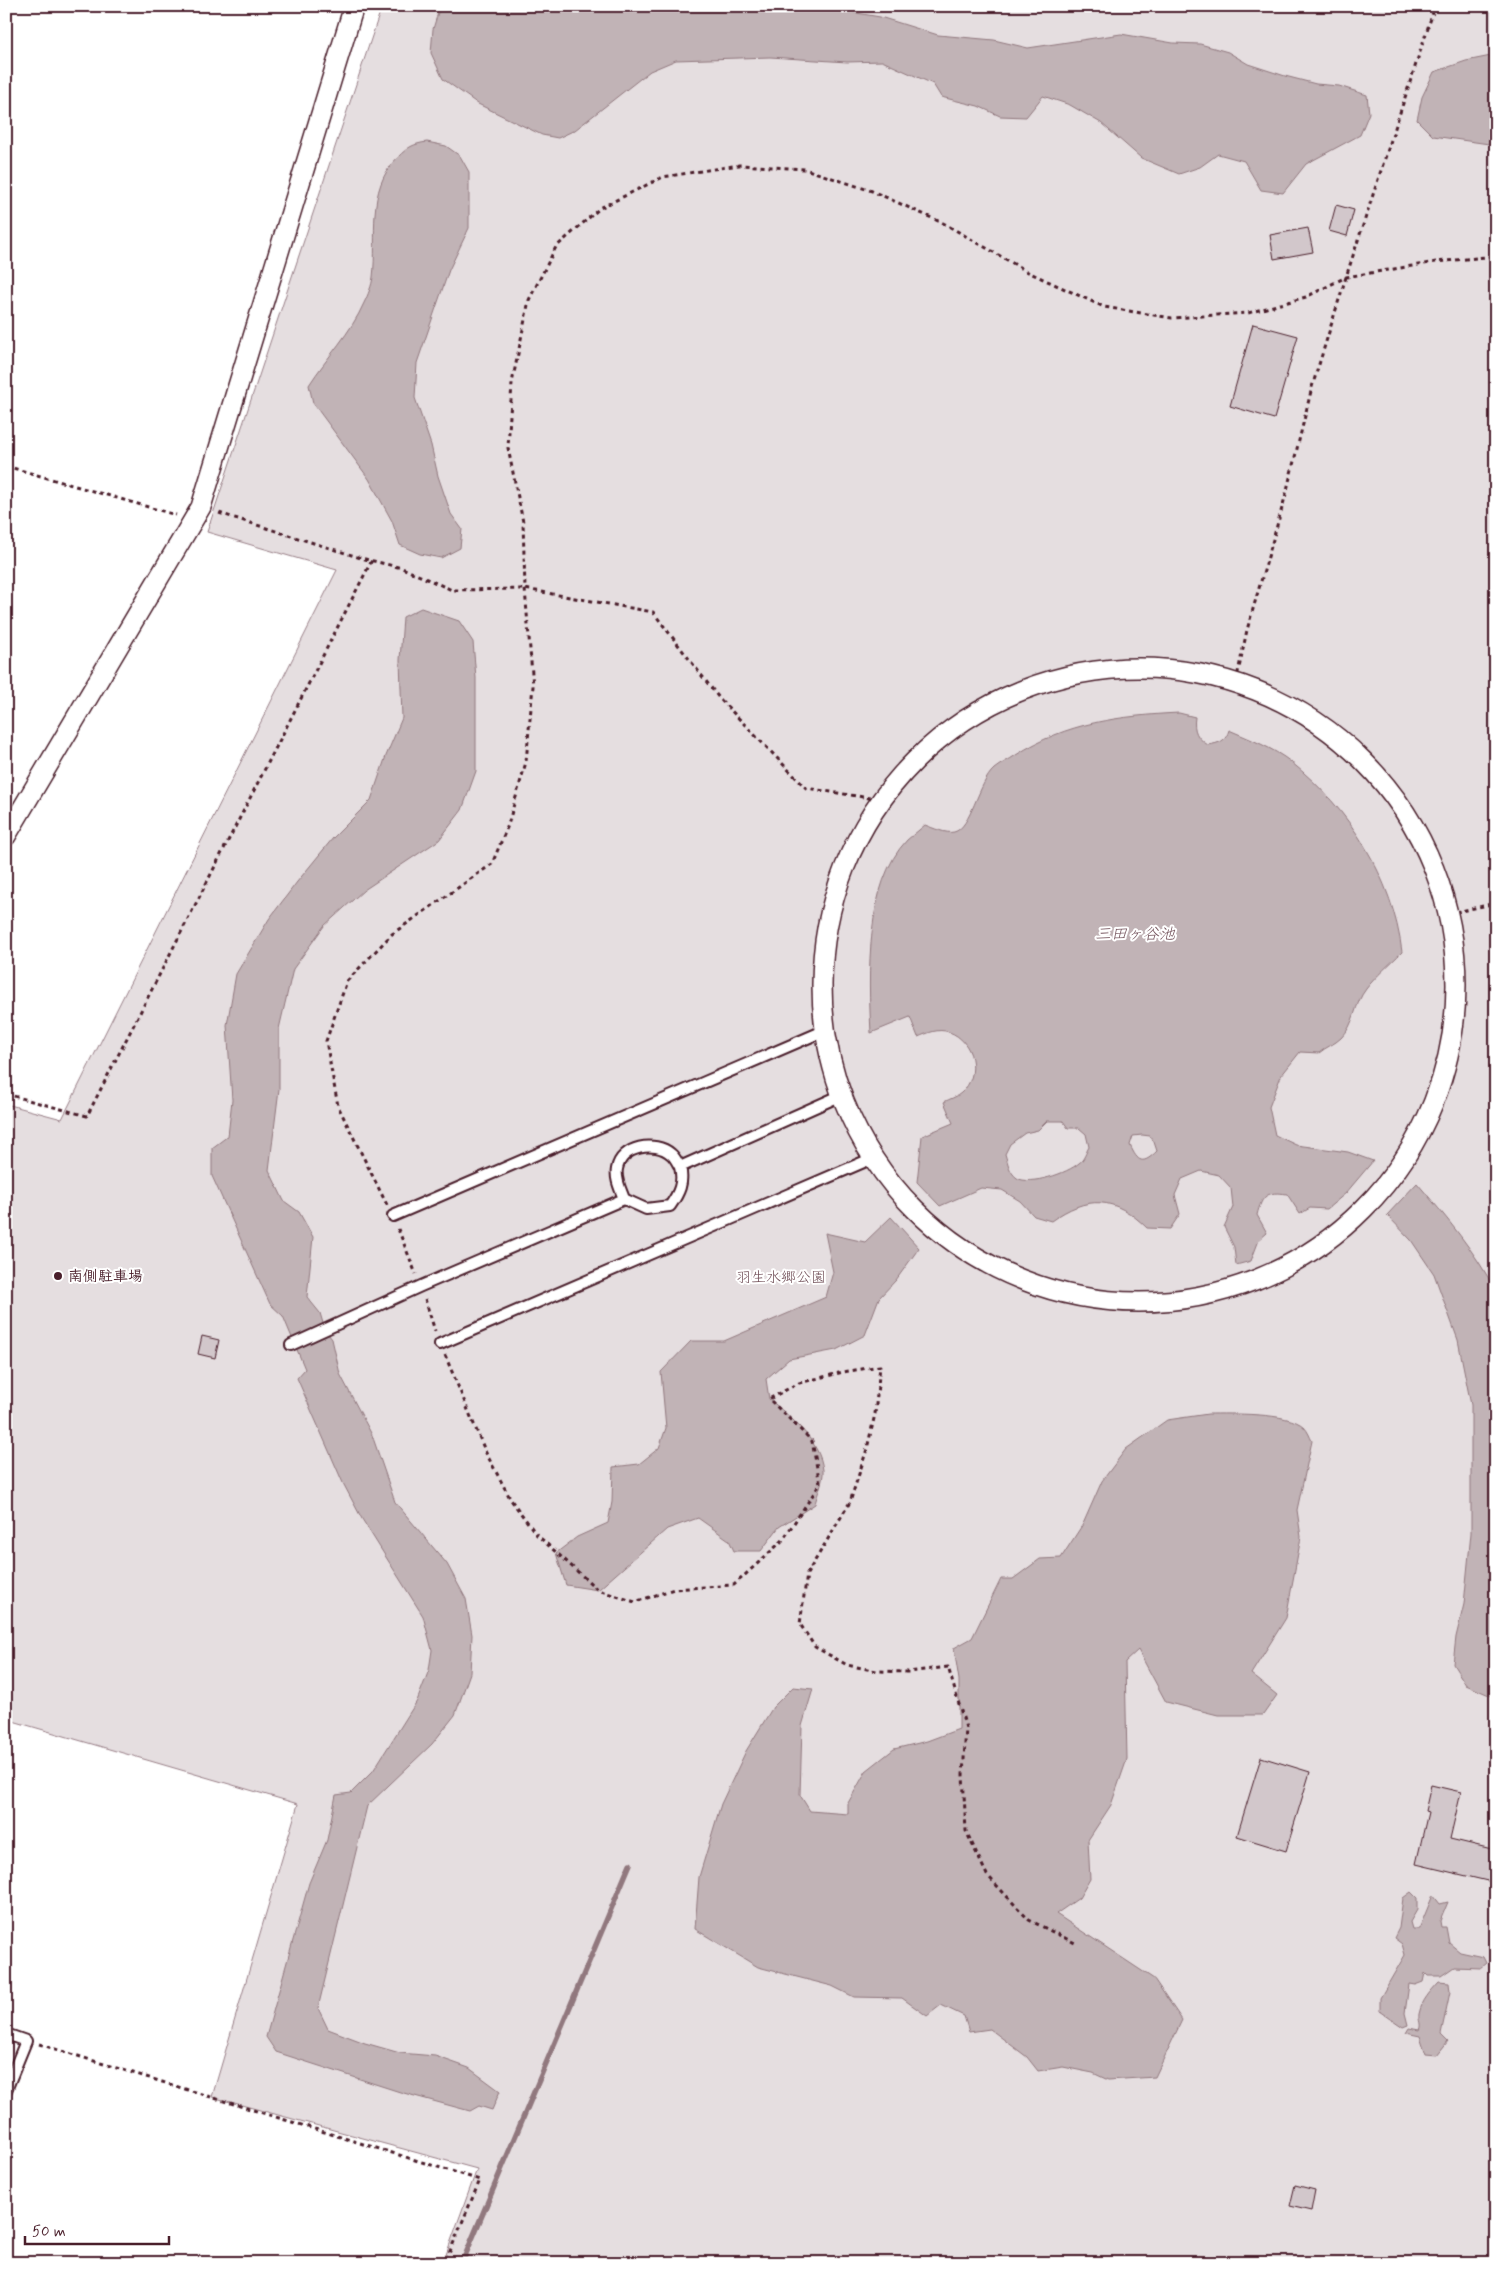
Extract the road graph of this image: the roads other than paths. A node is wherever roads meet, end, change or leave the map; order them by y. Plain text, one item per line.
1 (354, 6) edge
2 (6, 836) edge
3 (826, 1030) junction
4 (842, 1096) junction
5 (873, 1158) junction
6 (680, 1167) junction
7 (624, 1200) junction
8 (393, 1216) road end
9 (440, 1344) road end
10 (291, 1345) dead end
11 (6, 2034) edge
12 (6, 2090) edge

1 - 2 street
3 - 4 street
3 - 5 street
3 - 8 lane
4 - 5 street
4 - 6 lane
5 - 9 lane
6 - 7 lane
6 - 7 lane
7 - 10 lane
11 - 12 lane

